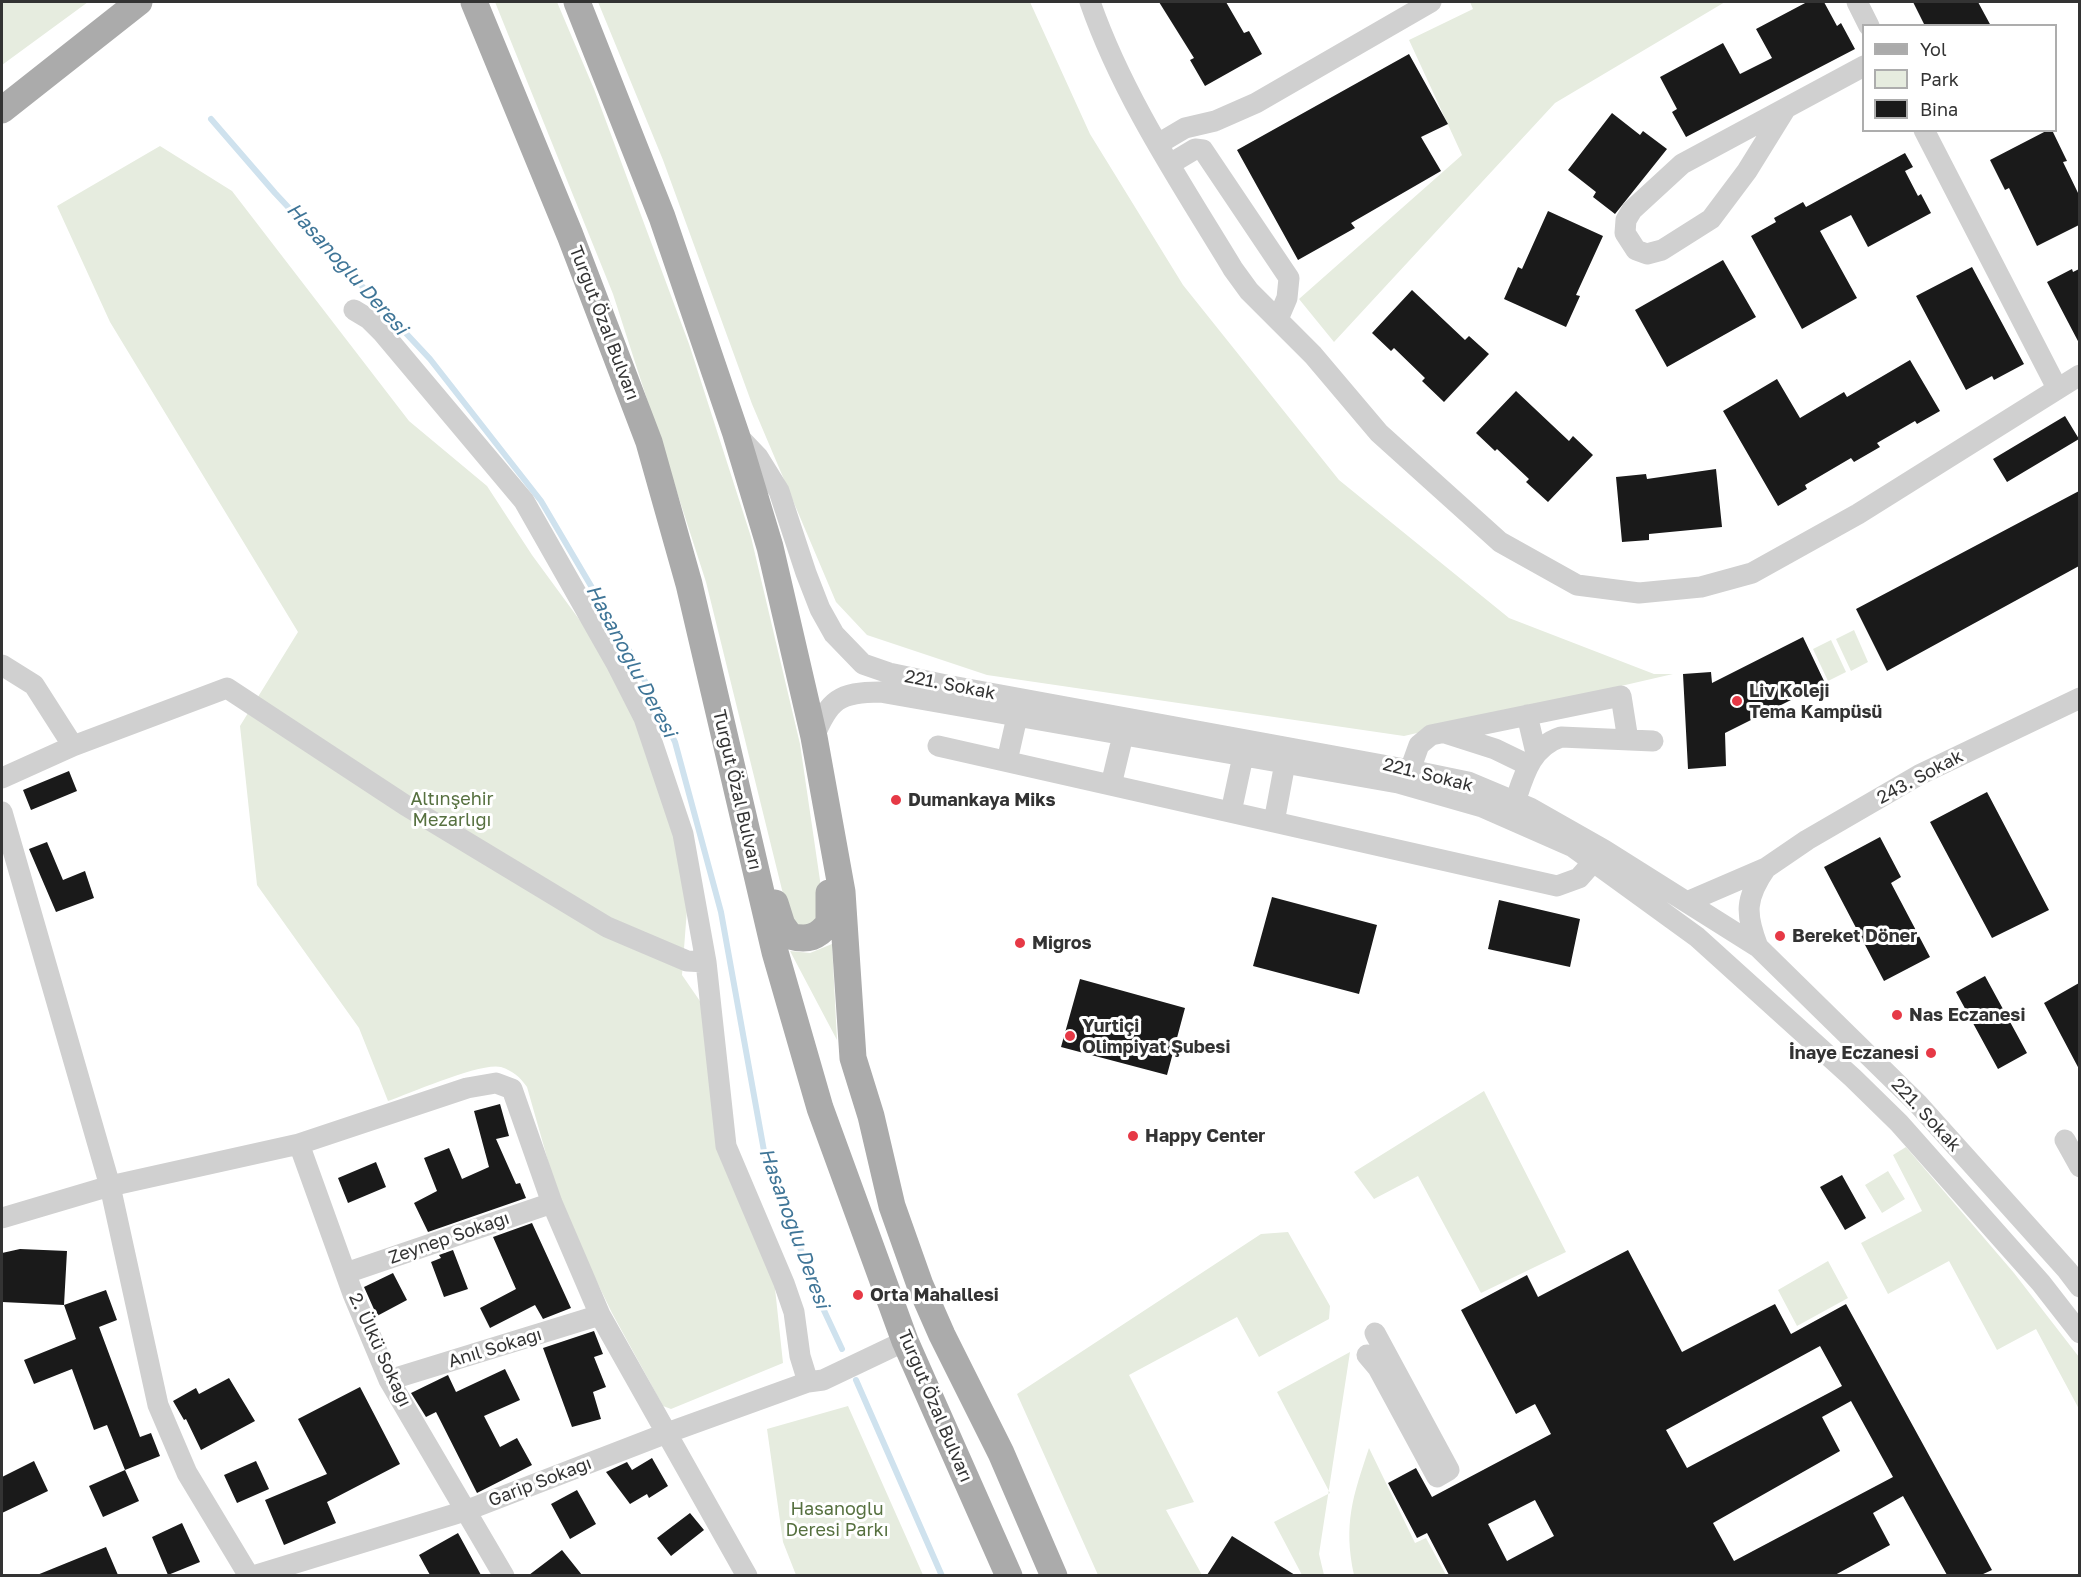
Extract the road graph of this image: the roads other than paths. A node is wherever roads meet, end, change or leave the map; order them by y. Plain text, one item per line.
1 (138, 2) edge
2 (144, 2) edge
3 (476, 2) edge
4 (565, 2) edge
5 (577, 2) edge
6 (1090, 2) edge
7 (1431, 2) edge
8 (1857, 2) edge
9 (116, 19) junction
10 (1868, 24) edge
11 (1862, 67) edge
12 (39, 82) junction
13 (608, 84) junction
14 (2, 87) edge
15 (2, 105) edge
16 (1786, 108) junction
17 (2, 110) edge
18 (1925, 132) edge
19 (1158, 144) junction
20 (1170, 164) junction
21 (354, 310) dead end
22 (1278, 319) junction
23 (2079, 375) edge
24 (2057, 388) junction
25 (736, 434) junction
26 (2, 665) edge
27 (2079, 698) edge
28 (1527, 715) junction
29 (1017, 717) junction
30 (1443, 732) junction
31 (1123, 735) junction
32 (814, 737) junction
33 (1628, 740) junction
34 (1653, 741) dead end
35 (74, 746) junction
36 (938, 746) dead end
37 (730, 753) junction
38 (1243, 756) junction
39 (1532, 759) junction
40 (1007, 761) junction
41 (1285, 763) junction
42 (1410, 770) junction
43 (2, 778) edge
44 (1111, 785) junction
45 (1515, 802) junction
46 (2, 812) edge
47 (1231, 812) junction
48 (1274, 822) junction
49 (1593, 862) junction
50 (1766, 868) junction
51 (1687, 902) junction
52 (1758, 947) junction
53 (706, 962) junction
54 (2065, 1140) dead end
55 (299, 1144) junction
56 (2079, 1167) edge
57 (110, 1186) junction
58 (552, 1203) junction
59 (2, 1218) edge
60 (346, 1273) junction
61 (2079, 1287) edge
62 (600, 1315) junction
63 (1375, 1333) dead end
64 (2079, 1333) edge
65 (942, 1335) junction
66 (905, 1341) junction
67 (1367, 1355) dead end
68 (389, 1380) junction
69 (816, 1381) junction
70 (667, 1433) junction
71 (465, 1511) junction
72 (251, 1575) edge
73 (504, 1575) edge
74 (747, 1575) edge
75 (1009, 1575) edge
76 (1054, 1575) edge

1 - 9 main road
2 - 9 main road
3 - 37 main road, Turgut Özal Bulvarı
4 - 13 main road
5 - 13 main road, Turgut Özal Bulvarı
6 - 19 street
7 - 19 street
8 - 10 street
9 - 12 main road
9 - 14 main road
11 - 16 street
12 - 15 main road
12 - 17 main road
13 - 25 main road, Turgut Özal Bulvarı
16 - 16 street
18 - 24 street
19 - 20 street
20 - 22 street
20 - 22 street
21 - 53 street
22 - 24 street
23 - 24 street
25 - 32 main road, Turgut Özal Bulvarı
25 - 42 street, 221. Sokak
26 - 35 street
27 - 50 street, 243. Sokak
28 - 30 street
28 - 33 street
28 - 39 street
29 - 31 street, 221. Sokak
29 - 32 street, 221. Sokak
29 - 40 street
30 - 39 street
30 - 42 street
31 - 38 street, 221. Sokak
31 - 44 street
32 - 37 main road
32 - 65 main road, Turgut Özal Bulvarı
33 - 34 street
33 - 39 street
35 - 43 street
35 - 53 street
36 - 40 street
37 - 66 main road, Turgut Özal Bulvarı
38 - 41 street, 221. Sokak
38 - 47 street
39 - 45 street
40 - 44 street
41 - 48 street
41 - 49 street, 221. Sokak
42 - 45 street, 221. Sokak
44 - 47 street
45 - 51 street, 221. Sokak
46 - 57 street
47 - 48 street
48 - 49 street
49 - 64 street, 221. Sokak
50 - 51 street, 243. Sokak
50 - 52 street, 243. Sokak
51 - 52 street, 221. Sokak
52 - 61 street, 221. Sokak
53 - 69 street
54 - 56 street
55 - 57 street
55 - 58 street
55 - 60 street, 2. Ülkü Sokağı
57 - 59 street
57 - 72 street
58 - 60 street, Zeynep Sokağı
58 - 62 street
60 - 68 street, 2. Ülkü Sokağı
62 - 68 street, Anıl Sokağı
62 - 70 street
63 - 67 street
65 - 66 main road
65 - 76 main road, Turgut Özal Bulvarı
66 - 69 street, Garip Sokağı
66 - 75 main road, Turgut Özal Bulvarı
68 - 71 street, 2. Ülkü Sokağı
69 - 70 street, Garip Sokağı
70 - 71 street, Garip Sokağı
70 - 74 street
71 - 72 street, Garip Sokağı
71 - 73 street, 2. Ülkü Sokağı

